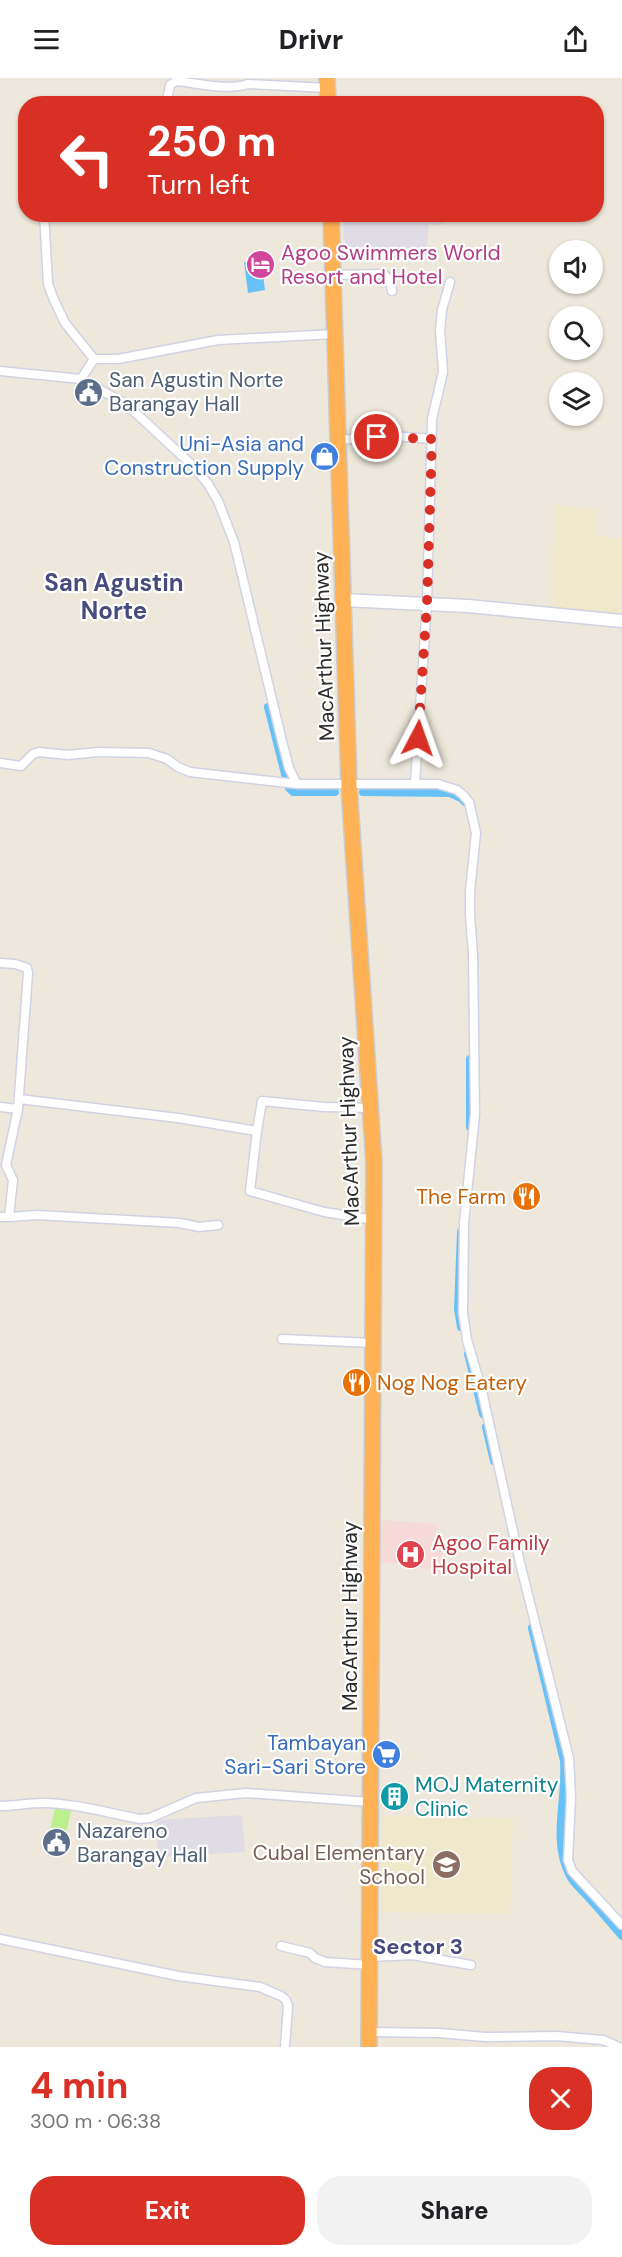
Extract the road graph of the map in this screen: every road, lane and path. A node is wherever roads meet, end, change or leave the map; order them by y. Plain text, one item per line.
1 (328, 90) edge
2 (168, 96) edge
3 (45, 222) edge
4 (332, 222) edge
5 (333, 275) junction
6 (450, 282) dead end
7 (392, 291) dead end
8 (335, 334) junction
9 (94, 359) junction
10 (0, 371) edge
11 (81, 380) junction
12 (432, 439) junction
13 (338, 440) junction
14 (343, 600) junction
15 (427, 603) junction
16 (622, 621) edge
17 (0, 763) edge
18 (415, 783) junction
19 (297, 784) junction
20 (349, 786) junction
21 (0, 963) edge
22 (19, 1099) junction
23 (0, 1107) edge
24 (372, 1108) junction
25 (18, 1109) junction
26 (257, 1131) junction
27 (4, 1217) edge
28 (374, 1220) junction
29 (218, 1225) dead end
30 (282, 1339) dead end
31 (373, 1343) junction
32 (370, 1802) junction
33 (0, 1806) edge
34 (622, 1925) edge
35 (0, 1939) edge
36 (282, 1946) dead end
37 (370, 1961) junction
38 (471, 1965) dead end
39 (369, 2040) edge
40 (285, 2047) edge
41 (619, 2047) edge

1 - 2 street
3 - 9 street
4 - 5 highway, MacArthur Highway
5 - 7 street
5 - 8 highway, MacArthur Highway
6 - 12 street
8 - 9 street
8 - 13 highway, MacArthur Highway
9 - 11 street
10 - 11 street
11 - 19 street
12 - 13 street
12 - 15 street
13 - 14 highway, MacArthur Highway
14 - 15 street
14 - 20 highway, MacArthur Highway
15 - 16 street
15 - 18 street
17 - 19 street
18 - 20 street
18 - 34 street
19 - 20 street
20 - 24 highway, MacArthur Highway
21 - 22 street
22 - 25 street
22 - 26 street
23 - 25 street
24 - 26 street
24 - 28 highway, MacArthur Highway
25 - 27 street
26 - 28 street
27 - 29 street
28 - 31 highway, MacArthur Highway
30 - 31 street
31 - 32 highway, MacArthur Highway
32 - 33 street
32 - 37 highway, MacArthur Highway
35 - 40 street
36 - 37 street
37 - 38 street
37 - 39 highway, MacArthur Highway
39 - 41 street

